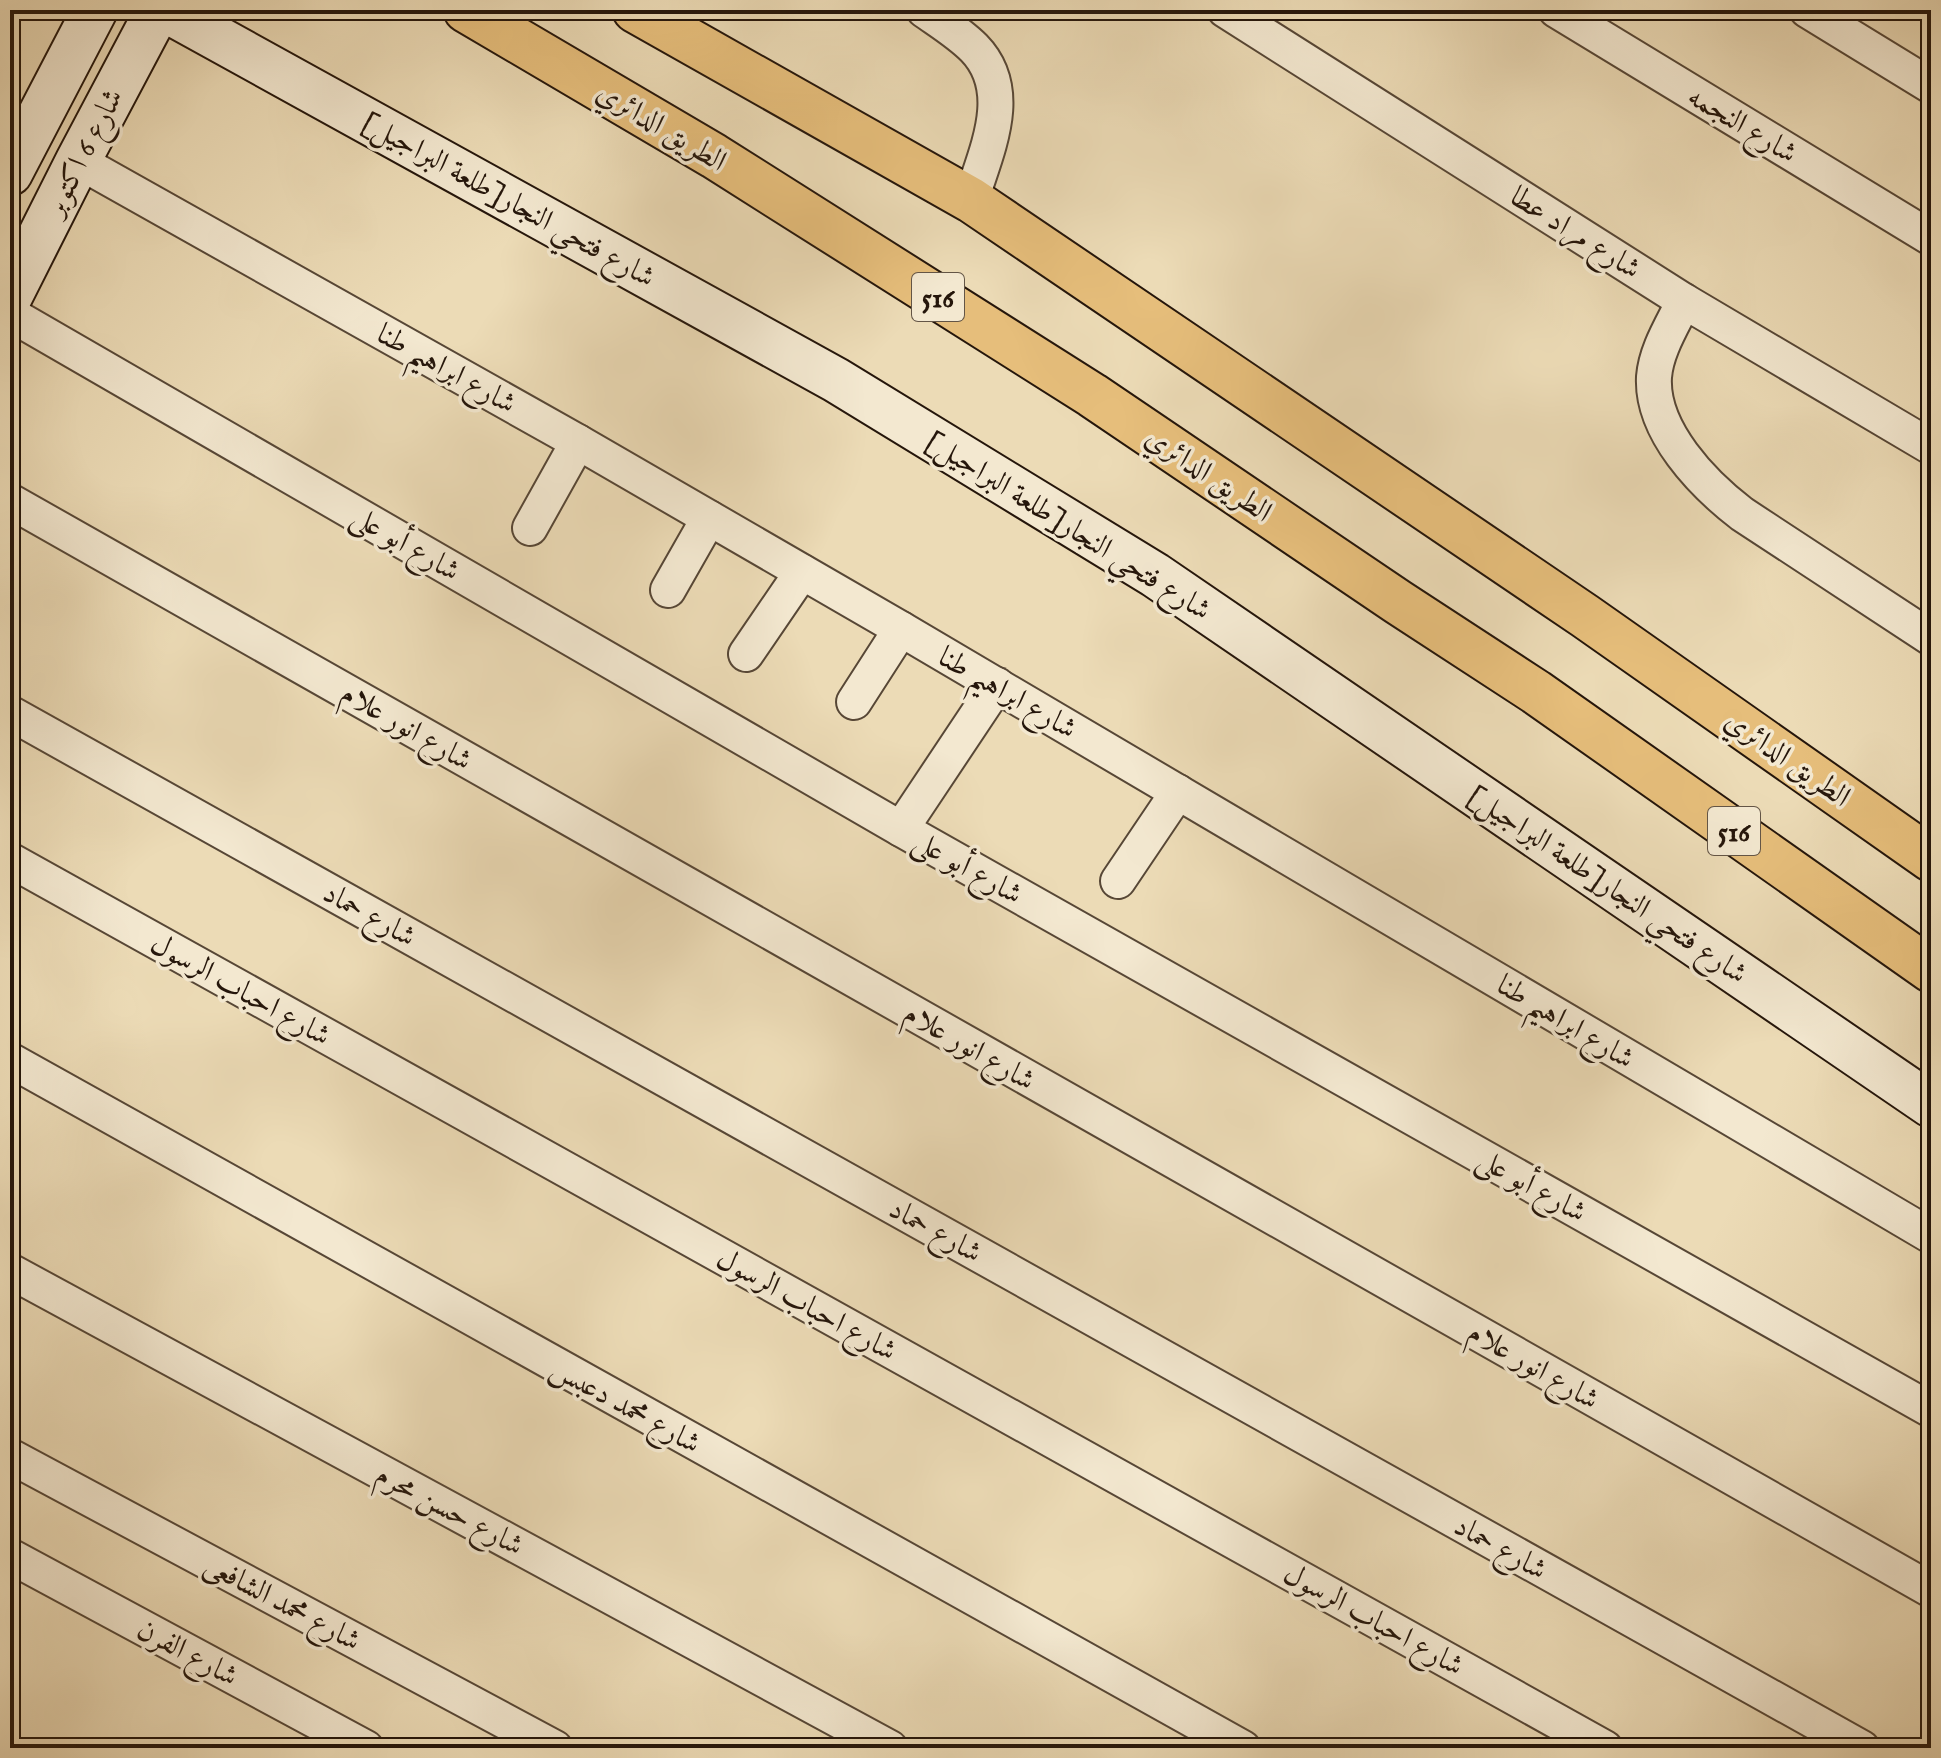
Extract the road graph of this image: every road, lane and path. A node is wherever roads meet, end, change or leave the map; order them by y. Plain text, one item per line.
1 (95, 10) edge
2 (158, 10) edge
3 (166, 10) edge
4 (466, 10) edge
5 (635, 10) edge
6 (924, 10) edge
7 (1225, 10) edge
8 (1556, 10) edge
9 (1807, 10) edge
10 (1931, 86) edge
11 (78, 161) junction
12 (10, 173) edge
13 (971, 200) junction
14 (1931, 238) edge
15 (10, 296) edge
16 (1684, 301) junction
17 (10, 314) edge
18 (578, 442) junction
19 (1931, 447) edge
20 (10, 501) edge
21 (709, 518) junction
22 (530, 528) dead end
23 (802, 572) junction
24 (668, 590) dead end
25 (901, 629) junction
26 (1931, 638) edge
27 (746, 654) dead end
28 (997, 685) junction
29 (854, 702) dead end
30 (10, 713) edge
31 (1178, 792) junction
32 (901, 829) junction
33 (1931, 859) edge
34 (10, 860) edge
35 (1118, 881) dead end
36 (1931, 970) edge
37 (10, 1060) edge
38 (1931, 1105) edge
39 (1931, 1236) edge
40 (10, 1271) edge
41 (1931, 1410) edge
42 (10, 1456) edge
43 (10, 1556) edge
44 (1931, 1590) edge
45 (366, 1748) edge
46 (555, 1748) edge
47 (890, 1748) edge
48 (1243, 1748) edge
49 (1605, 1748) edge
50 (1862, 1748) edge

1 - 12 street, شارع 6 اكتوبر
2 - 11 street, شارع 6 اكتوبر
3 - 38 street, شارع فتحي النجار[طلعة البراجيل]
4 - 36 highway, الطريق الدائري / 516
5 - 13 highway, الطريق الدائري
6 - 13 street
7 - 16 street, شارع مراد عطا
8 - 14 street, شارع النجمه
9 - 10 street
11 - 15 street, شارع 6 اكتوبر
11 - 18 street, شارع ابراهيم طنا
13 - 33 highway, الطريق الدائري
16 - 19 street, شارع مراد عطا
16 - 26 street
17 - 32 street, شارع أبو على
18 - 21 street, شارع ابراهيم طنا
18 - 22 street
20 - 44 street, شارع انور علام
21 - 23 street, شارع ابراهيم طنا
21 - 24 street
23 - 25 street, شارع ابراهيم طنا
23 - 27 street
25 - 28 street, شارع ابراهيم طنا
25 - 29 street
28 - 31 street, شارع ابراهيم طنا
28 - 32 street
30 - 50 street, شارع حماد
31 - 35 street
31 - 39 street, شارع ابراهيم طنا
32 - 41 street, شارع أبو على
34 - 49 street, شارع احباب الرسول
37 - 48 street, شارع محمد دعبس
40 - 47 street, شارع حسن محرم
42 - 46 street, شارع محمد الشافعى
43 - 45 street, شارع الفرن

